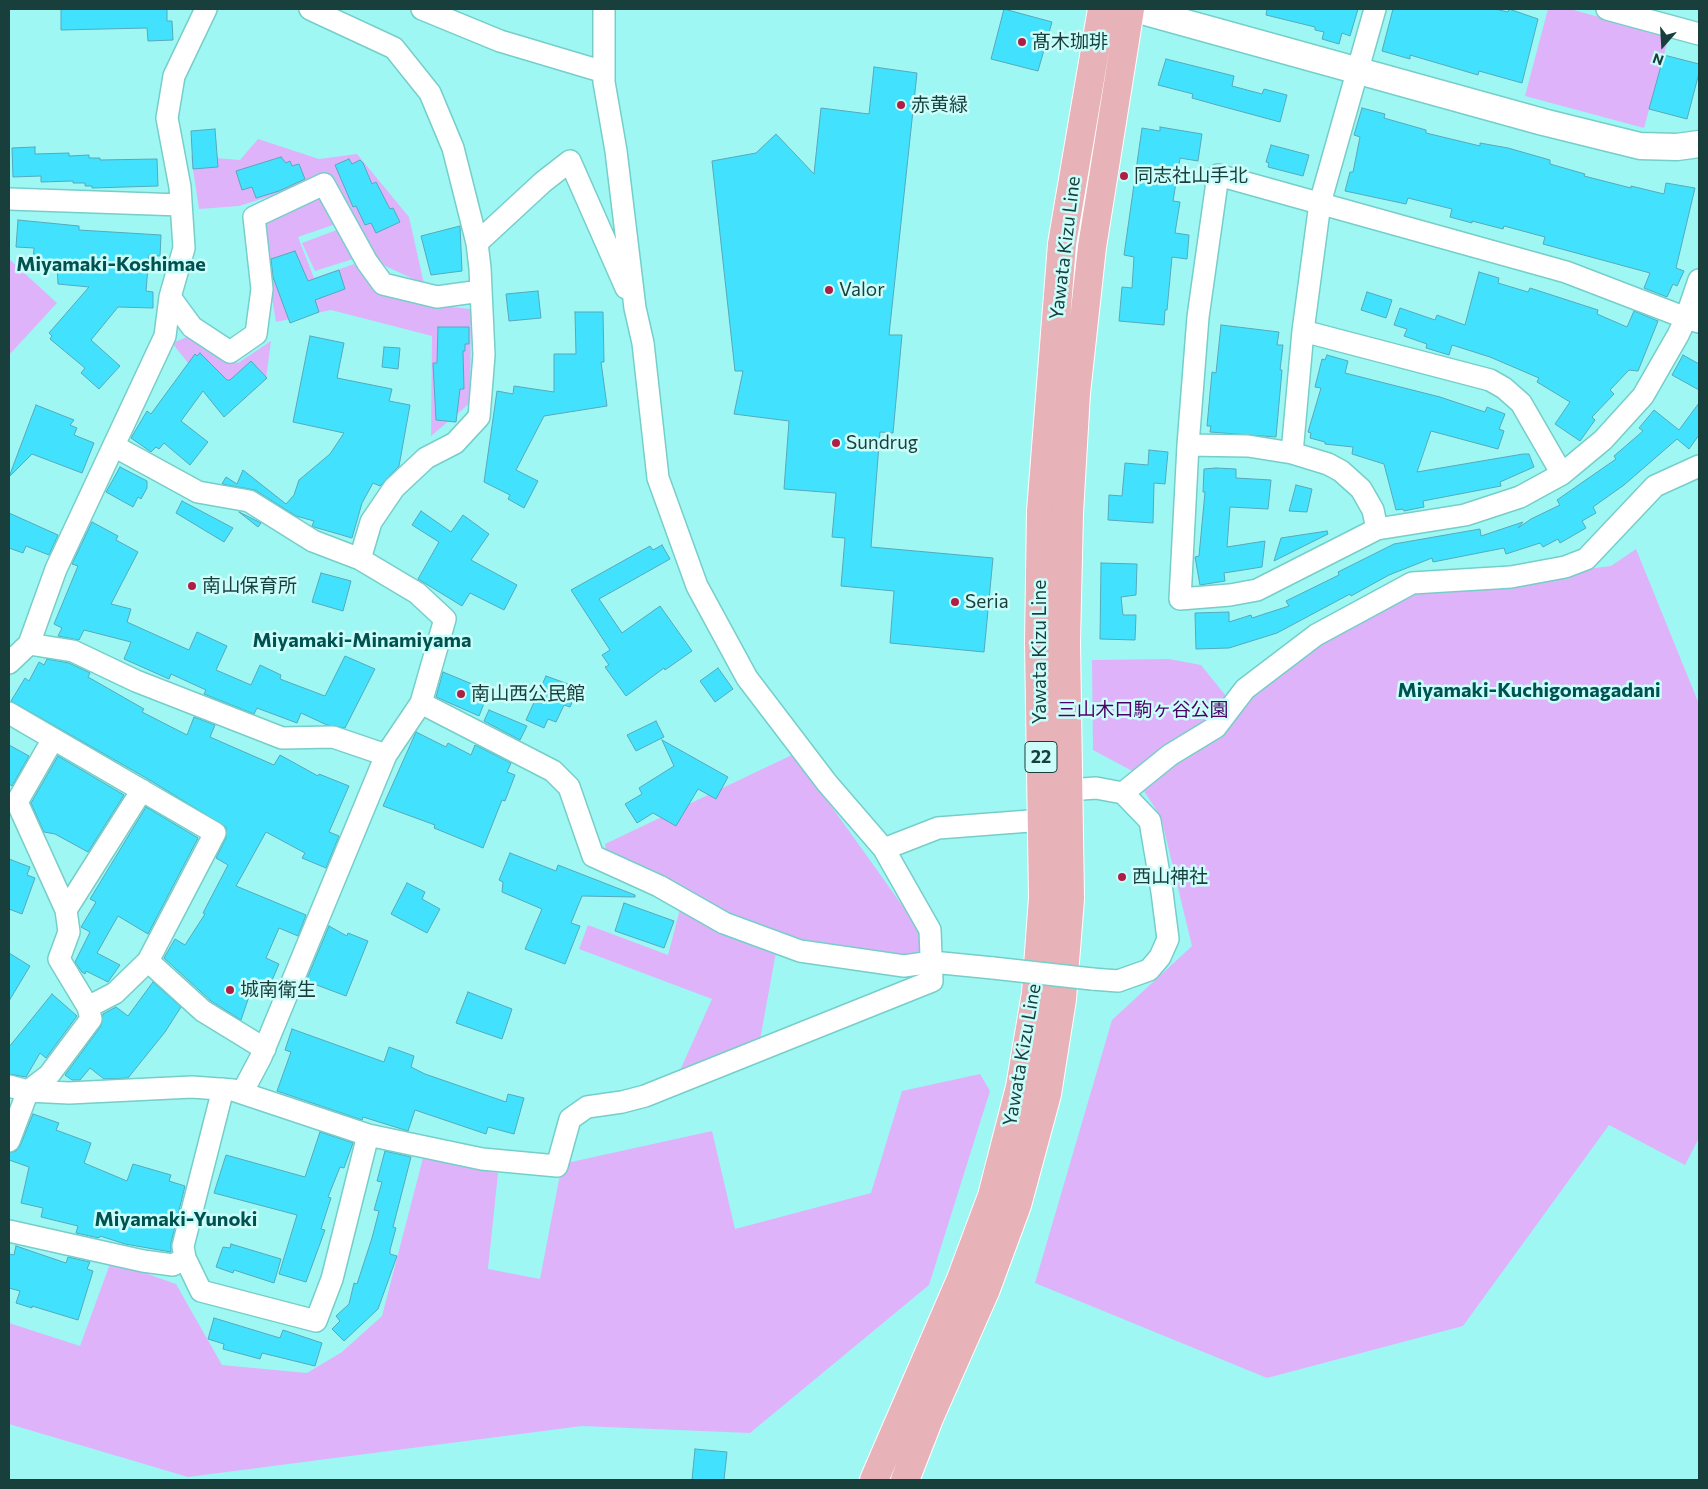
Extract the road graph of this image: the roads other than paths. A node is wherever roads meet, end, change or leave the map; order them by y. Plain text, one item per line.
1 (206, 9) edge
2 (310, 9) edge
3 (422, 9) edge
4 (604, 9) edge
5 (1102, 9) edge
6 (1130, 9) edge
7 (1135, 9) edge
8 (1375, 9) edge
9 (1607, 9) edge
10 (1636, 13) edge
11 (1699, 34) edge
12 (1358, 70) junction
13 (604, 72) junction
14 (1699, 144) edge
15 (9, 198) edge
16 (1320, 202) junction
17 (181, 205) junction
18 (477, 243) junction
19 (1699, 280) edge
20 (481, 291) junction
21 (170, 297) junction
22 (635, 308) junction
23 (1693, 320) edge
24 (1303, 331) junction
25 (1188, 445) junction
26 (114, 446) junction
27 (1292, 453) junction
28 (1699, 466) edge
29 (1562, 474) junction
30 (1377, 529) junction
31 (360, 559) junction
32 (29, 644) junction
33 (9, 663) edge
34 (421, 703) junction
35 (9, 713) edge
36 (53, 739) junction
37 (386, 755) junction
38 (142, 790) junction
39 (1069, 790) junction
40 (1123, 793) junction
41 (1042, 820) junction
42 (884, 849) junction
43 (66, 910) junction
44 (148, 961) junction
45 (932, 962) junction
46 (88, 1007) junction
47 (265, 1049) junction
48 (19, 1088) edge
49 (233, 1090) junction
50 (368, 1135) junction
51 (9, 1141) edge
52 (9, 1231) edge
53 (185, 1258) junction
54 (874, 1480) edge
55 (906, 1480) edge

1 - 17 street
2 - 18 street
3 - 13 street
4 - 13 street
5 - 41 main road, Yawata Kizu Line / 22
6 - 39 main road, Yawata Kizu Line / 22
7 - 12 street
8 - 12 street
9 - 10 street
10 - 11 street
12 - 14 street
12 - 16 street
13 - 22 street
15 - 17 street
16 - 23 street
16 - 24 street
16 - 25 street
17 - 21 street
18 - 20 street
18 - 22 street
19 - 23 street
20 - 21 street
20 - 31 street
21 - 26 street
22 - 42 street
23 - 29 street
24 - 27 street
24 - 29 street
25 - 27 street
25 - 30 street
26 - 31 street
26 - 32 street
27 - 30 street
28 - 40 street
29 - 30 street
31 - 34 street
32 - 33 street
32 - 37 street
34 - 37 street
34 - 45 street
35 - 36 street
36 - 38 street
36 - 43 street
37 - 47 street
38 - 43 street
38 - 44 street
39 - 40 street
39 - 41 street
39 - 55 main road, Yawata Kizu Line / 22
40 - 45 street, bridge
41 - 42 street
41 - 54 main road, Yawata Kizu Line / 22
42 - 45 street
43 - 46 street
44 - 46 street
44 - 47 street
45 - 50 street
46 - 48 street
47 - 49 street
48 - 49 street
48 - 51 street
49 - 50 street
49 - 53 street
50 - 53 street
52 - 53 street

